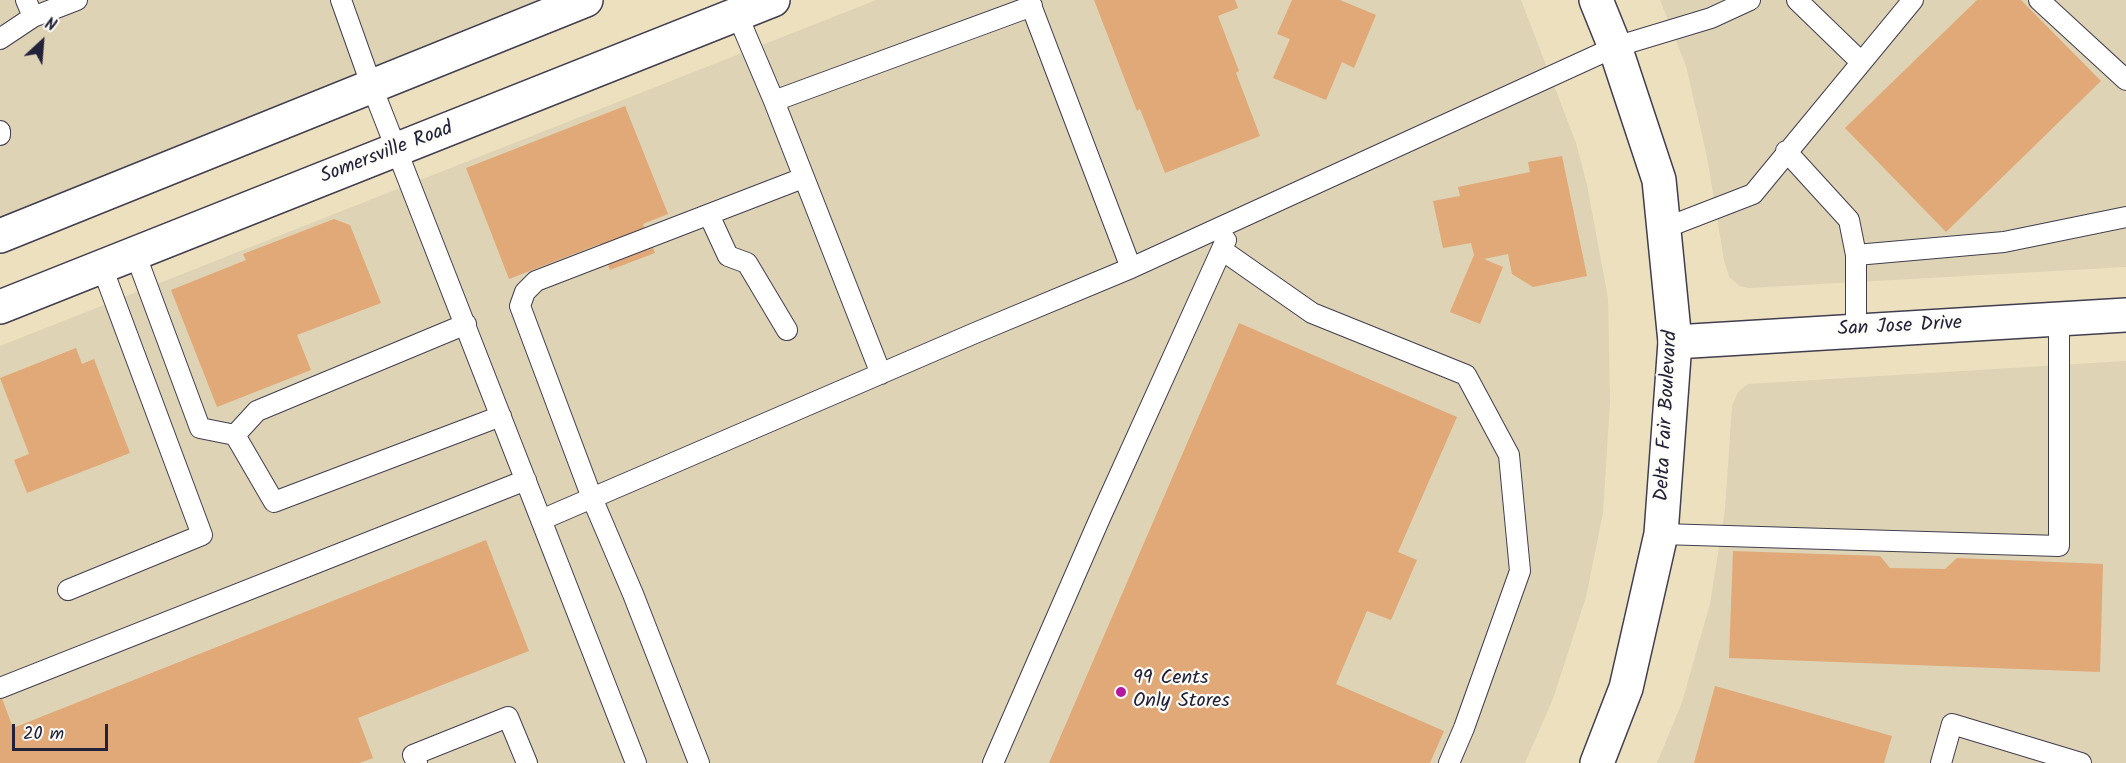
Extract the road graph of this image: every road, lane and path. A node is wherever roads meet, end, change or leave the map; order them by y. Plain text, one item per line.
1 (77, 0) edge
2 (341, 0) edge
3 (586, 0) edge
4 (773, 0) edge
5 (1596, 0) edge
6 (1750, 0) edge
7 (1797, 0) edge
8 (1913, 0) edge
9 (2039, 0) edge
10 (1030, 3) edge
11 (30, 9) edge
12 (737, 15) junction
13 (0, 39) edge
14 (1615, 47) junction
15 (1860, 62) junction
16 (2126, 80) edge
17 (372, 87) junction
18 (774, 101) junction
19 (398, 150) junction
20 (1786, 151) junction
21 (803, 178) junction
22 (709, 215) junction
23 (2126, 217) edge
24 (1232, 223) junction
25 (1665, 228) junction
26 (0, 236) edge
27 (1222, 250) junction
28 (135, 253) junction
29 (1856, 255) junction
30 (102, 267) junction
31 (1131, 268) junction
32 (0, 307) edge
33 (2126, 315) edge
34 (2059, 319) junction
35 (466, 324) junction
36 (787, 330) dead end
37 (1856, 330) junction
38 (1675, 342) junction
39 (881, 374) junction
40 (501, 416) junction
41 (235, 435) junction
42 (526, 480) junction
43 (592, 498) junction
44 (542, 520) junction
45 (1661, 534) junction
46 (68, 590) dead end
47 (0, 688) edge
48 (417, 763) edge
49 (527, 763) edge
50 (636, 763) edge
51 (699, 763) edge
52 (993, 763) edge
53 (1449, 763) edge
54 (1597, 763) edge
55 (1941, 763) edge
56 (2081, 763) edge

1 - 11 lane
2 - 17 lane
3 - 17 main road
4 - 12 main road, Somersville Road
5 - 14 main road, Delta Fair Boulevard
6 - 14 lane
7 - 15 lane
8 - 15 lane
9 - 16 lane
10 - 18 lane
10 - 31 lane
11 - 13 lane
12 - 18 lane
12 - 19 main road, Somersville Road
14 - 24 lane
14 - 25 main road, Delta Fair Boulevard
15 - 20 lane
17 - 19 lane
17 - 26 main road
18 - 21 lane
19 - 28 main road, Somersville Road
19 - 35 lane
20 - 25 lane
20 - 29 lane
21 - 22 lane
21 - 39 lane
22 - 36 lane
22 - 43 lane
23 - 29 lane
24 - 27 lane
24 - 31 lane
25 - 38 main road, Delta Fair Boulevard
27 - 52 lane
27 - 53 lane
28 - 30 main road, Somersville Road
28 - 41 lane
29 - 37 lane
30 - 32 main road, Somersville Road
30 - 46 lane
31 - 39 lane
33 - 34 main road, San Jose Drive
34 - 37 main road, San Jose Drive
34 - 45 lane
35 - 40 lane
35 - 41 lane
37 - 38 main road, San Jose Drive
38 - 45 main road, Delta Fair Boulevard
39 - 43 lane
40 - 41 lane
40 - 42 lane
42 - 44 lane
42 - 47 lane
43 - 44 lane
43 - 51 lane
44 - 50 lane
45 - 54 main road, Delta Fair Boulevard
48 - 49 lane
55 - 56 lane

